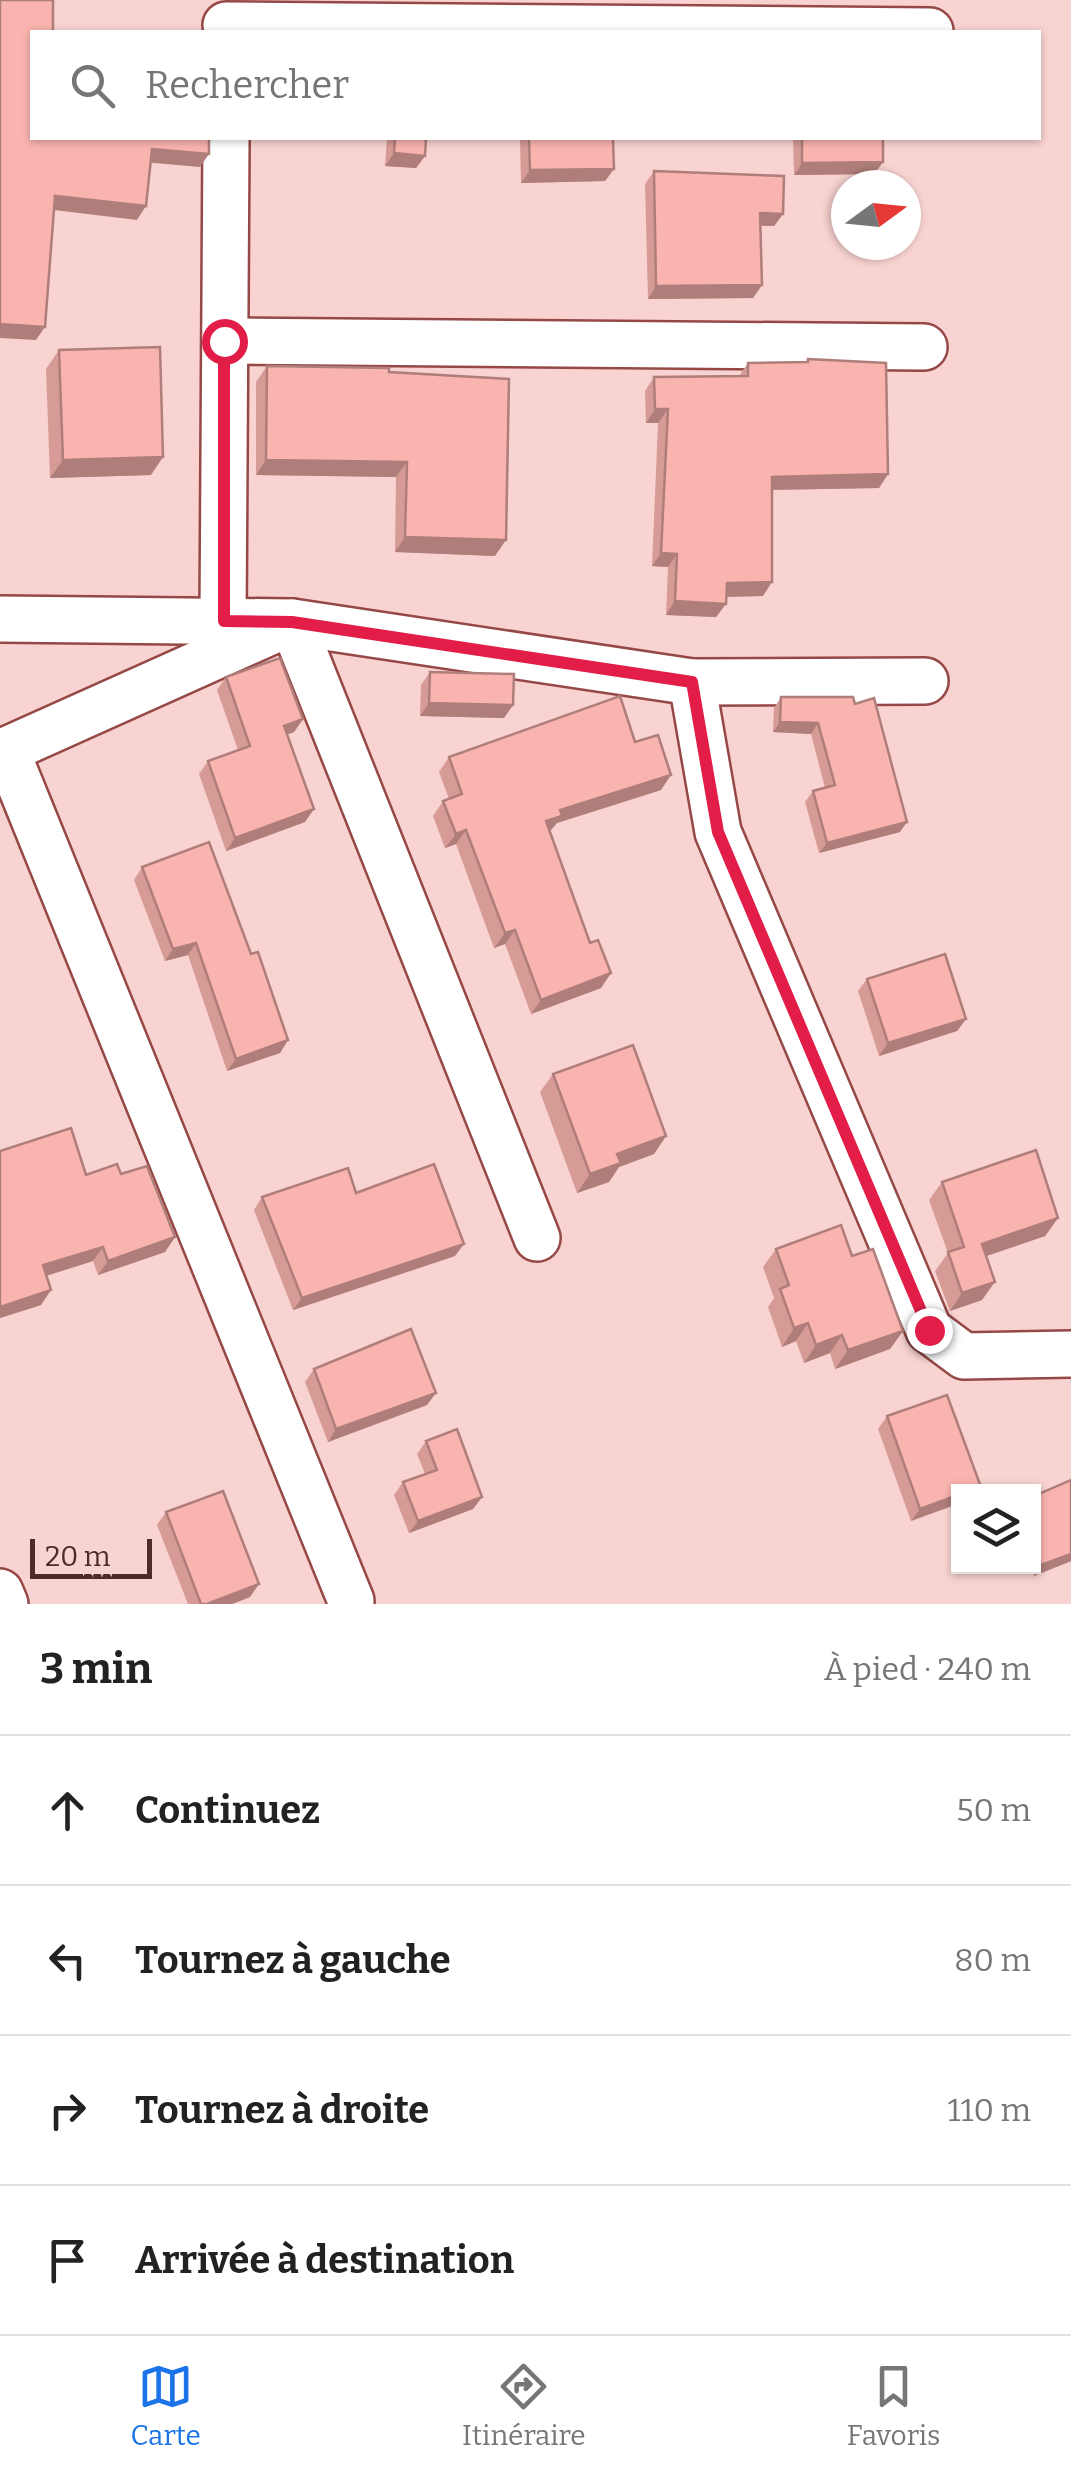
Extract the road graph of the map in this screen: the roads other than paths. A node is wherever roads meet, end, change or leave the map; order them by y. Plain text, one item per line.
1 (226, 19) edge
2 (930, 30) edge
3 (226, 140) edge
4 (224, 341) junction
5 (924, 347) dead end
6 (0, 619) edge
7 (224, 621) junction
8 (292, 622) junction
9 (925, 681) dead end
10 (692, 682) junction
11 (3, 752) edge
12 (537, 1238) dead end
13 (1071, 1354) edge
14 (0, 1592) edge
15 (352, 1601) dead end
16 (5, 1604) edge

1 - 2 street
3 - 4 street
4 - 5 street
4 - 7 street
6 - 7 street
7 - 8 street
8 - 10 street
8 - 11 street
8 - 12 street
9 - 10 street
10 - 13 street
11 - 15 street
14 - 16 street

